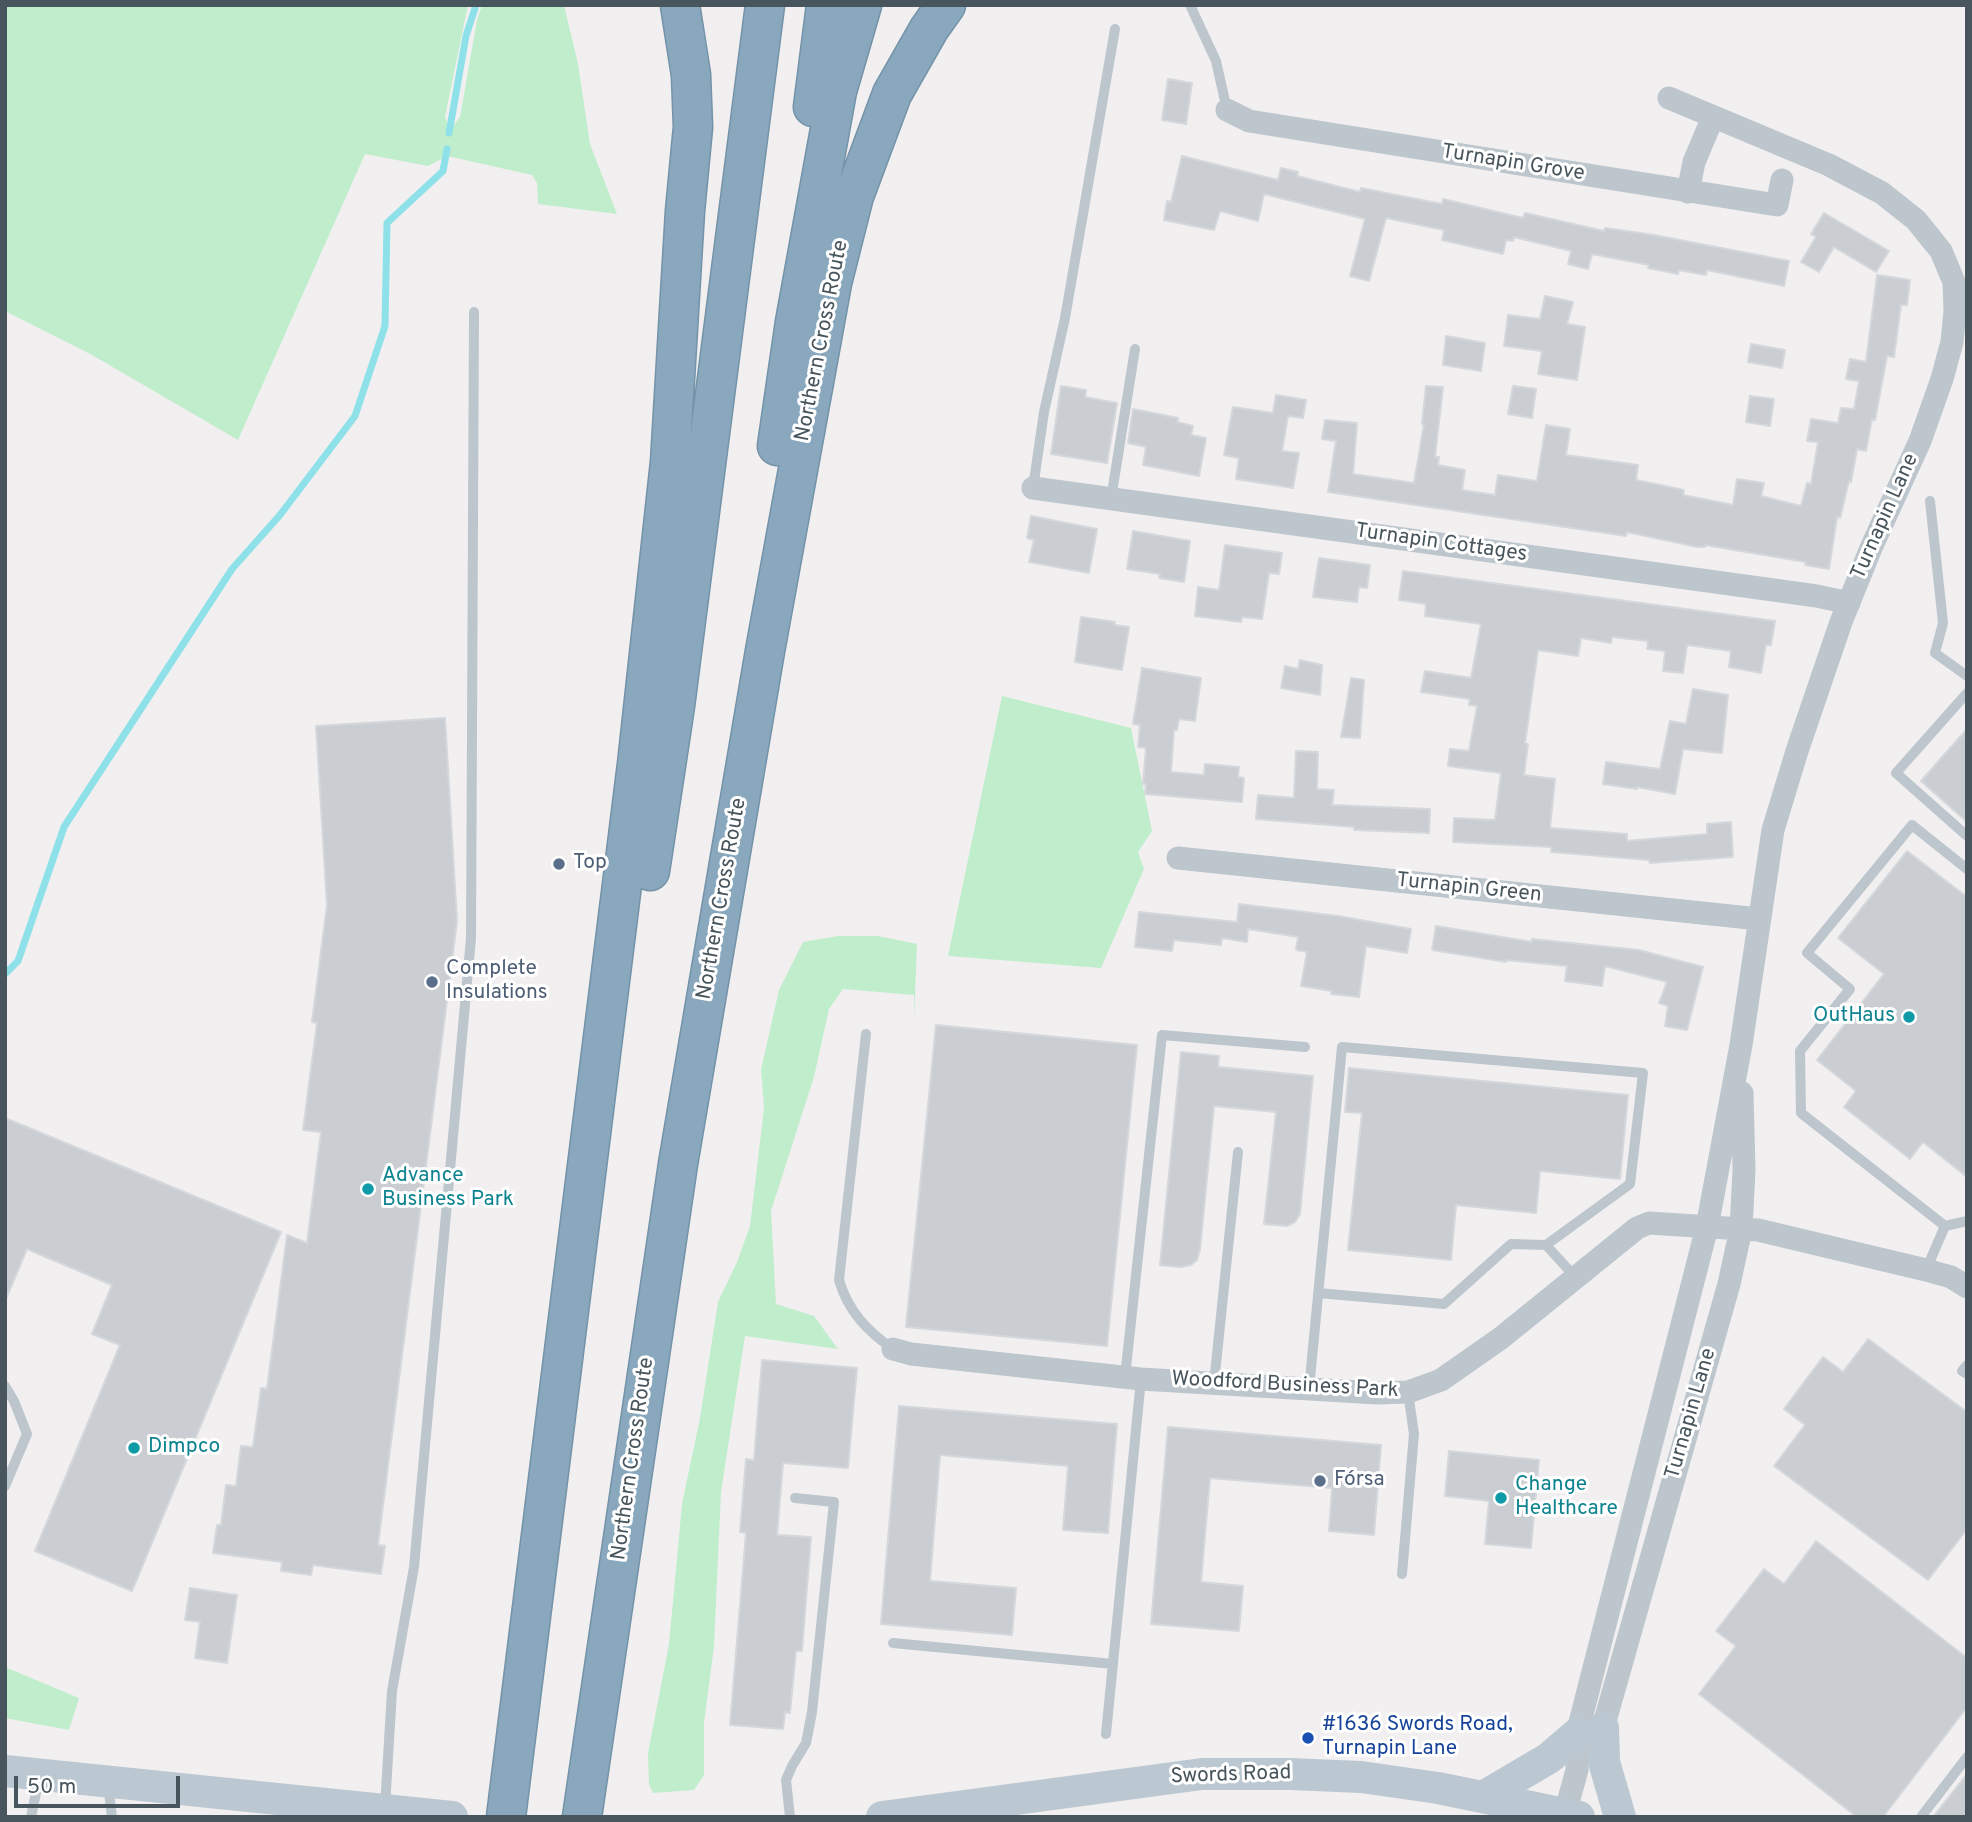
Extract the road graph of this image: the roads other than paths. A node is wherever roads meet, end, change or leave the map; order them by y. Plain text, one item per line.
1 (658, 5) edge
2 (680, 5) edge
3 (765, 5) edge
4 (826, 5) edge
5 (862, 5) edge
6 (946, 5) edge
7 (1191, 5) edge
8 (1115, 29) dead end
9 (1669, 98) dead end
10 (1227, 110) joint
11 (1713, 117) junction
12 (1782, 180) dead end
13 (1688, 192) junction
14 (685, 211) junction
15 (474, 312) dead end
16 (795, 322) junction
17 (1135, 349) dead end
18 (1033, 488) joint
19 (1111, 499) junction
20 (1930, 501) dead end
21 (1849, 603) junction
22 (1967, 676) edge
23 (1967, 693) edge
24 (1967, 836) edge
25 (1178, 858) dead end
26 (1967, 869) edge
27 (1759, 919) junction
28 (866, 1034) dead end
29 (1741, 1045) junction
30 (1305, 1047) dead end
31 (1238, 1153) dead end
32 (678, 1164) junction
33 (1967, 1221) edge
34 (1945, 1226) junction
35 (1707, 1227) junction
36 (1741, 1229) junction
37 (1546, 1245) junction
38 (1926, 1270) junction
39 (1577, 1279) junction
40 (1967, 1287) edge
41 (1318, 1293) junction
42 (893, 1349) joint
43 (1967, 1365) edge
44 (1967, 1374) edge
45 (1133, 1378) junction
46 (1214, 1383) junction
47 (5, 1386) edge
48 (1309, 1389) junction
49 (1408, 1392) junction
50 (5, 1486) edge
51 (795, 1498) dead end
52 (1402, 1574) dead end
53 (893, 1643) dead end
54 (1113, 1664) junction
55 (1590, 1731) junction
56 (1106, 1734) dead end
57 (1967, 1757) edge
58 (5, 1771) edge
59 (39, 1775) junction
60 (108, 1782) junction
61 (1483, 1797) junction
62 (508, 1801) edge
63 (351, 1812) edge
64 (385, 1813) edge
65 (1569, 1816) edge
66 (31, 1817) edge
67 (112, 1817) edge
68 (452, 1817) edge
69 (582, 1817) edge
70 (790, 1817) edge
71 (883, 1817) edge
72 (1620, 1817) edge
73 (1921, 1817) edge

1 - 14 highway
2 - 14 highway
3 - 62 highway
4 - 16 highway
5 - 16 highway
6 - 32 highway, Northern Cross Route
7 - 10 lane
8 - 18 lane
9 - 11 street, Turnapin Lane
10 - 13 street, Turnapin Grove
11 - 13 street
11 - 21 street, Turnapin Lane
12 - 13 street, Turnapin Grove
14 - 62 highway
15 - 64 lane
16 - 32 highway
17 - 19 lane
18 - 19 street, Turnapin Cottages
19 - 21 street, Turnapin Cottages
20 - 22 lane
21 - 27 street, Turnapin Lane
23 - 24 lane
25 - 27 street, Turnapin Green
26 - 34 lane
27 - 29 street, Turnapin Lane
28 - 42 lane
29 - 35 street, Turnapin Lane
29 - 36 street, Turnapin Lane
30 - 45 lane
31 - 46 lane
32 - 69 highway, Northern Cross Route
33 - 34 lane
34 - 38 lane
35 - 36 street, Woodford Business Park
35 - 39 street, Woodford Business Park
35 - 55 street, Turnapin Lane
36 - 38 street, Woodford Business Park
36 - 55 street, Turnapin Lane
37 - 39 lane
37 - 41 lane
37 - 41 lane
38 - 40 street, Woodford Business Park
39 - 49 street, Woodford Business Park
41 - 48 lane
42 - 45 street, Woodford Business Park
43 - 44 lane
45 - 46 street, Woodford Business Park
45 - 54 lane
46 - 48 street, Woodford Business Park
47 - 50 lane
48 - 49 street, Woodford Business Park
49 - 52 lane
51 - 70 lane
53 - 54 lane
54 - 56 lane
55 - 61 main road
55 - 65 street, Turnapin Lane
55 - 72 main road
57 - 73 lane
58 - 59 main road
59 - 60 main road
59 - 66 lane
60 - 63 main road
60 - 67 lane
61 - 65 main road, Swords Road
61 - 71 main road, Swords Road
63 - 64 main road
64 - 68 main road

